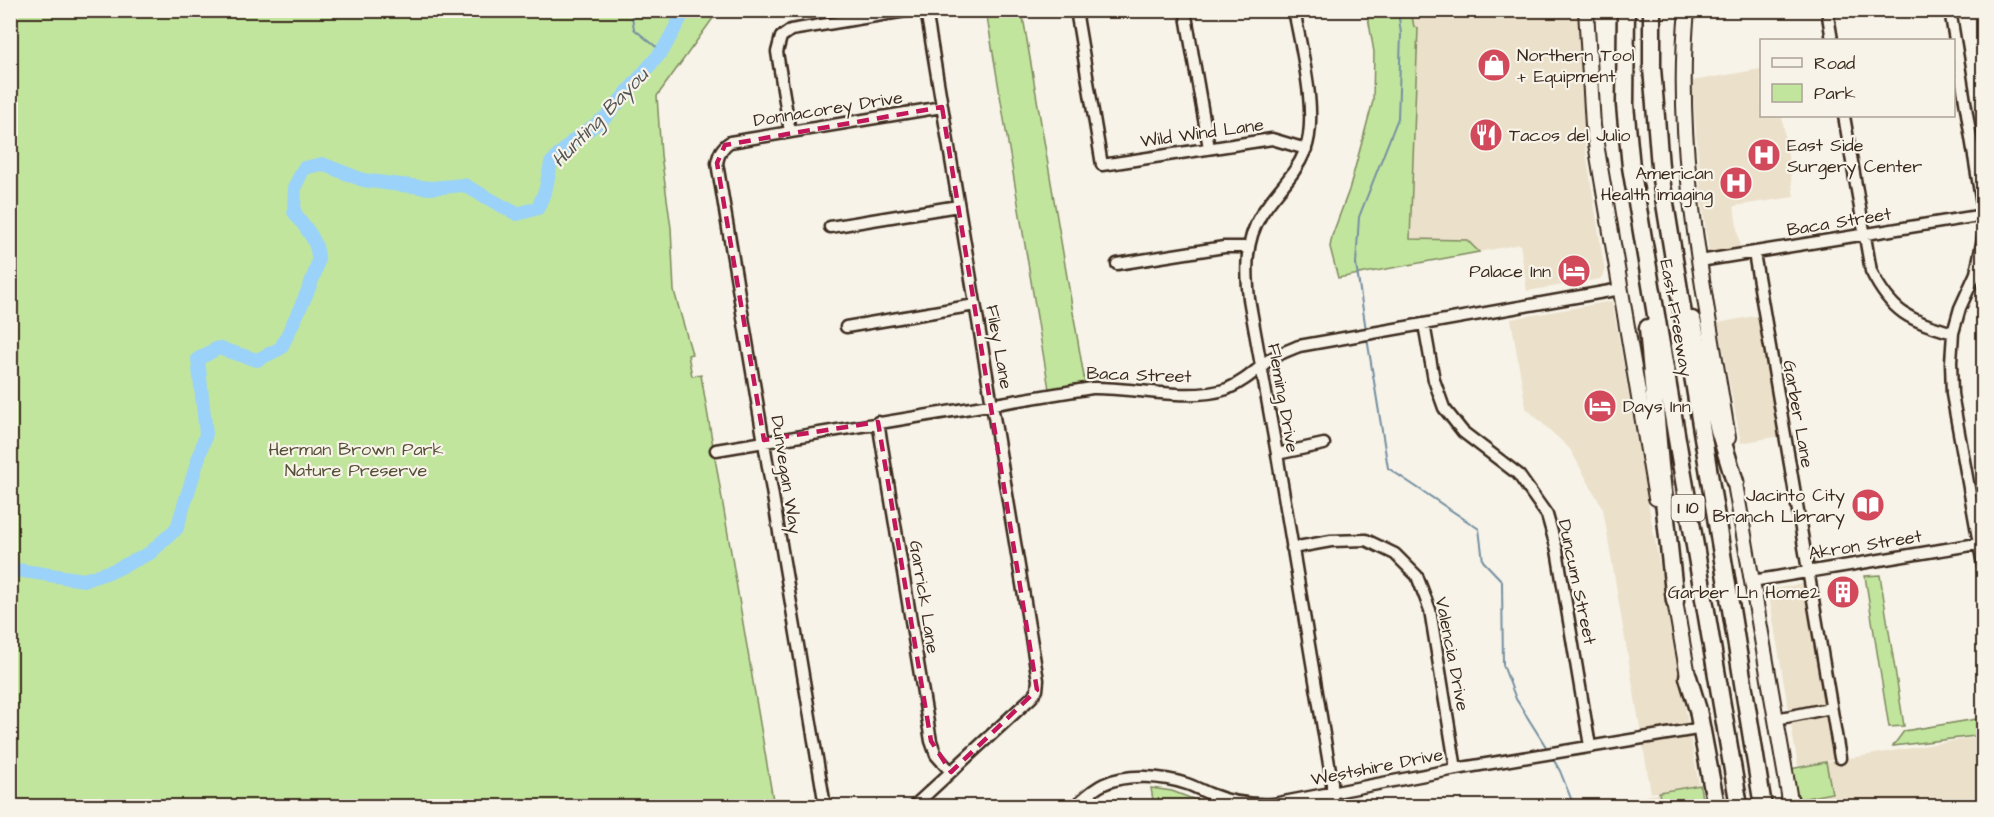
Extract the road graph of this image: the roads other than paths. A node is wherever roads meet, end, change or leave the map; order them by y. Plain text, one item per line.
1 (912, 10) edge
2 (926, 10) edge
3 (1076, 10) edge
4 (1185, 10) edge
5 (1294, 10) edge
6 (1586, 10) edge
7 (1626, 10) edge
8 (1652, 10) edge
9 (1687, 10) edge
10 (1827, 10) edge
11 (1950, 10) edge
12 (1832, 39) edge
13 (1955, 39) edge
14 (1955, 41) edge
15 (942, 107) junction
16 (1844, 117) edge
17 (790, 132) junction
18 (1209, 148) junction
19 (722, 149) joint
20 (1306, 149) junction
21 (958, 206) junction
22 (1638, 210) junction
23 (1667, 215) junction
24 (1983, 216) edge
25 (830, 227) dead end
26 (1983, 233) edge
27 (1864, 235) junction
28 (1248, 247) junction
29 (1754, 253) junction
30 (1700, 261) junction
31 (1117, 264) dead end
32 (1621, 289) junction
33 (975, 305) junction
34 (1424, 324) junction
35 (846, 327) dead end
36 (1953, 333) junction
37 (1261, 367) junction
38 (991, 404) junction
39 (878, 422) junction
40 (764, 440) junction
41 (1324, 444) dead end
42 (716, 450) dead end
43 (1277, 454) junction
44 (1735, 482) junction
45 (1981, 544) edge
46 (1292, 548) junction
47 (1808, 571) junction
48 (1983, 571) edge
49 (1752, 581) junction
50 (1675, 601) junction
51 (1688, 677) junction
52 (1831, 708) junction
53 (1776, 719) junction
54 (1697, 729) junction
55 (1590, 746) junction
56 (1840, 758) dead end
57 (1456, 768) junction
58 (951, 772) junction
59 (1332, 793) junction
60 (1790, 805) edge
61 (825, 807) edge
62 (914, 807) edge
63 (1075, 807) edge
64 (1332, 807) edge
65 (1709, 807) edge
66 (1716, 807) edge
67 (1739, 807) edge
68 (1763, 807) edge

1 - 17 street
2 - 15 street, Filey Lane
3 - 18 street, Wild Wind Lane
4 - 18 street
5 - 20 street, Fleming Drive
6 - 32 main road
7 - 22 highway, East Freeway / I 10
8 - 23 highway, East Freeway / I 10
9 - 30 main road
10 - 12 street
11 - 13 street
14 - 24 street
15 - 17 street, Donnacorey Drive
15 - 21 street, Filey Lane
16 - 27 street
17 - 19 street, Donnacorey Drive
18 - 20 street, Wild Wind Lane
19 - 40 street, Dunvegan Way
20 - 28 street, Fleming Drive
21 - 25 street
21 - 33 street, Filey Lane
22 - 50 highway
22 - 67 highway, East Freeway / I 10
23 - 44 highway
23 - 68 highway, East Freeway / I 10
24 - 27 street, Baca Street
26 - 36 street
27 - 29 street, Baca Street
27 - 36 street
28 - 31 street
28 - 37 street, Fleming Drive
29 - 30 street, Baca Street
29 - 47 street, Garber Lane
30 - 44 main road
32 - 34 street, Baca Street
32 - 50 main road
33 - 35 street
33 - 38 street, Filey Lane
34 - 37 street, Baca Street
34 - 55 street, Duncum Street
36 - 45 street
37 - 38 street, Baca Street
37 - 43 street, Fleming Drive
38 - 39 street, Baca Street
38 - 58 street, Filey Lane
39 - 40 street, Baca Street
39 - 58 street, Garrick Lane
40 - 42 street, Baca Street
40 - 61 street, Dunvegan Way
41 - 43 street
43 - 46 street, Fleming Drive
44 - 49 main road
45 - 47 street, Akron Street
45 - 48 street
46 - 57 street, Valencia Drive
46 - 59 street, Fleming Drive
47 - 49 street, Akron Street
47 - 52 street, Garber Lane
49 - 53 main road
50 - 51 main road
51 - 54 main road
51 - 66 highway
52 - 53 street
52 - 56 street, Garber Lane
53 - 60 main road
54 - 55 street, Westshire Drive
54 - 65 main road
55 - 57 street, Westshire Drive
57 - 59 street, Westshire Drive
58 - 62 street
59 - 63 street, Westshire Drive
59 - 64 street, Fleming Drive

